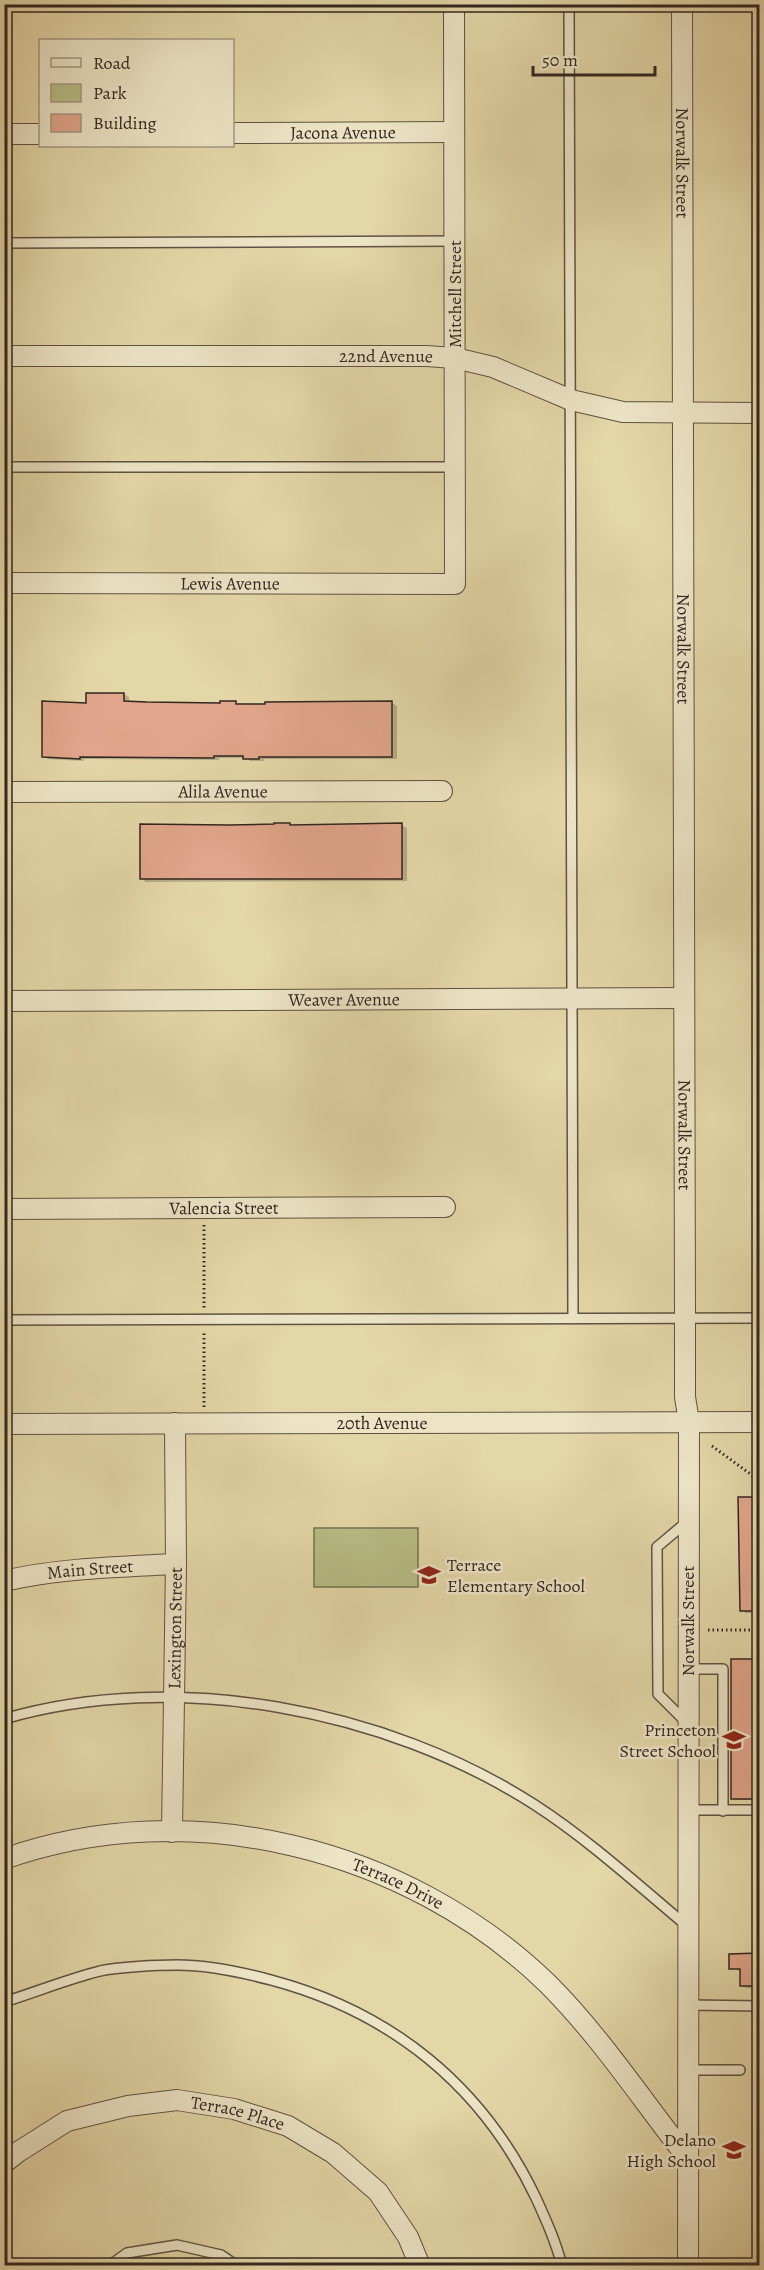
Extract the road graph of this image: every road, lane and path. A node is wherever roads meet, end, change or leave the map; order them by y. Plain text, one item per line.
1 (454, 4) edge
2 (569, 4) edge
3 (682, 4) edge
4 (454, 132) junction
5 (234, 133) edge
6 (4, 134) edge
7 (39, 134) edge
8 (455, 241) junction
9 (4, 243) edge
10 (4, 356) edge
11 (455, 358) junction
12 (572, 400) junction
13 (682, 413) junction
14 (759, 413) edge
15 (4, 467) edge
16 (456, 467) junction
17 (4, 583) edge
18 (455, 584) joint
19 (442, 791) dead end
20 (4, 792) edge
21 (684, 998) junction
22 (572, 999) junction
23 (4, 1001) edge
24 (445, 1207) dead end
25 (4, 1209) edge
26 (685, 1318) junction
27 (759, 1318) edge
28 (573, 1319) junction
29 (4, 1320) edge
30 (688, 1422) junction
31 (759, 1422) edge
32 (4, 1424) edge
33 (175, 1424) junction
34 (712, 1446) dead end
35 (759, 1481) edge
36 (688, 1521) junction
37 (176, 1564) junction
38 (4, 1581) edge
39 (708, 1630) dead end
40 (759, 1630) edge
41 (688, 1669) junction
42 (174, 1697) junction
43 (4, 1719) edge
44 (688, 1724) junction
45 (688, 1810) junction
46 (759, 1810) edge
47 (723, 1811) junction
48 (172, 1832) junction
49 (4, 1858) edge
50 (688, 1926) junction
51 (4, 2002) edge
52 (688, 2005) junction
53 (759, 2006) edge
54 (688, 2070) junction
55 (741, 2070) dead end
56 (687, 2157) junction
57 (4, 2163) edge
58 (109, 2265) edge
59 (237, 2265) edge
60 (420, 2265) edge
61 (562, 2265) edge
62 (688, 2265) edge

1 - 4 street, Mitchell Street
2 - 12 lane
3 - 13 street, Norwalk Street
4 - 5 street, Jacona Avenue
4 - 8 street, Mitchell Street
6 - 7 street
8 - 9 lane
8 - 11 street, Mitchell Street
10 - 11 street, 22nd Avenue
11 - 12 street, 22nd Avenue
11 - 16 street, Mitchell Street
12 - 13 street, 22nd Avenue
12 - 22 lane
13 - 14 street, 22nd Avenue
13 - 21 street, Norwalk Street
15 - 16 lane
16 - 18 street, Mitchell Street
17 - 18 street, Lewis Avenue
19 - 20 street, Alila Avenue
21 - 22 street, Weaver Avenue
21 - 26 street, Norwalk Street
22 - 23 street, Weaver Avenue
22 - 28 lane
24 - 25 street, Valencia Street
26 - 27 lane
26 - 28 lane
26 - 30 street, Norwalk Street
28 - 29 lane
30 - 31 street, 20th Avenue
30 - 33 street, 20th Avenue
30 - 36 street, Norwalk Street
32 - 33 street, 20th Avenue
33 - 37 street, Lexington Street
34 - 35 path
36 - 41 street, Norwalk Street
36 - 44 lane
37 - 38 street, Main Street
37 - 42 street, Lexington Street
39 - 40 path
41 - 44 street, Norwalk Street
41 - 47 lane
42 - 43 lane
42 - 48 street, Lexington Street
42 - 50 lane
44 - 45 street, Norwalk Street
45 - 47 lane
45 - 50 street, Norwalk Street
46 - 47 lane
48 - 49 street, Terrace Drive
48 - 56 street, Terrace Drive
50 - 52 street, Norwalk Street
51 - 61 lane
52 - 53 lane
52 - 54 street, Norwalk Street
54 - 55 lane
54 - 56 street, Norwalk Street
56 - 62 street, Norwalk Street
57 - 60 street, Terrace Place
58 - 59 lane

